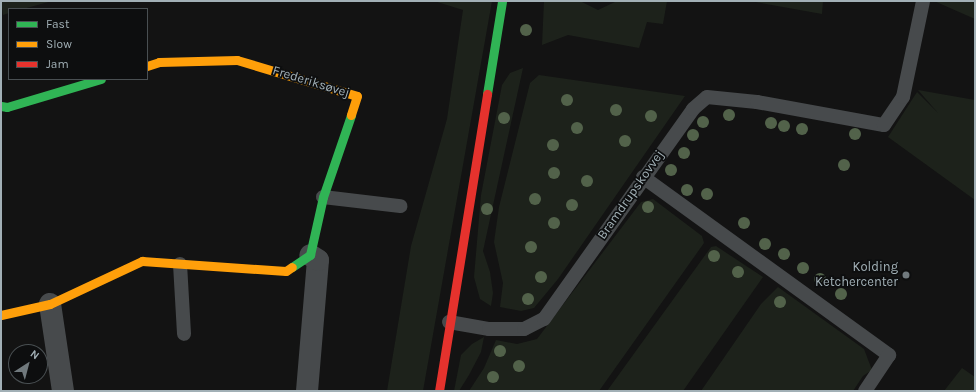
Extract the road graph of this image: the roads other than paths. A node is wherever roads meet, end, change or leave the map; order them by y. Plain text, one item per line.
1 (502, 1) edge
2 (923, 1) edge
3 (148, 66) edge
4 (98, 80) edge
5 (1, 106) edge
6 (643, 177) junction
7 (324, 197) junction
8 (400, 206) dead end
9 (310, 255) junction
10 (180, 264) junction
11 (50, 304) junction
12 (1, 315) edge
13 (449, 322) junction
14 (184, 334) dead end
15 (63, 391) edge
16 (307, 391) edge
17 (439, 391) edge
18 (865, 391) edge

1 - 13 street
2 - 6 lane, Bramdrupskovvej
3 - 7 street, Frederiksøvej
4 - 5 street
6 - 13 lane, Bramdrupskovvej
6 - 18 lane
7 - 8 lane
7 - 9 street, Frederiksøvej
9 - 10 street
9 - 16 street
10 - 11 street
10 - 14 lane
11 - 12 street
11 - 15 street
13 - 17 street

